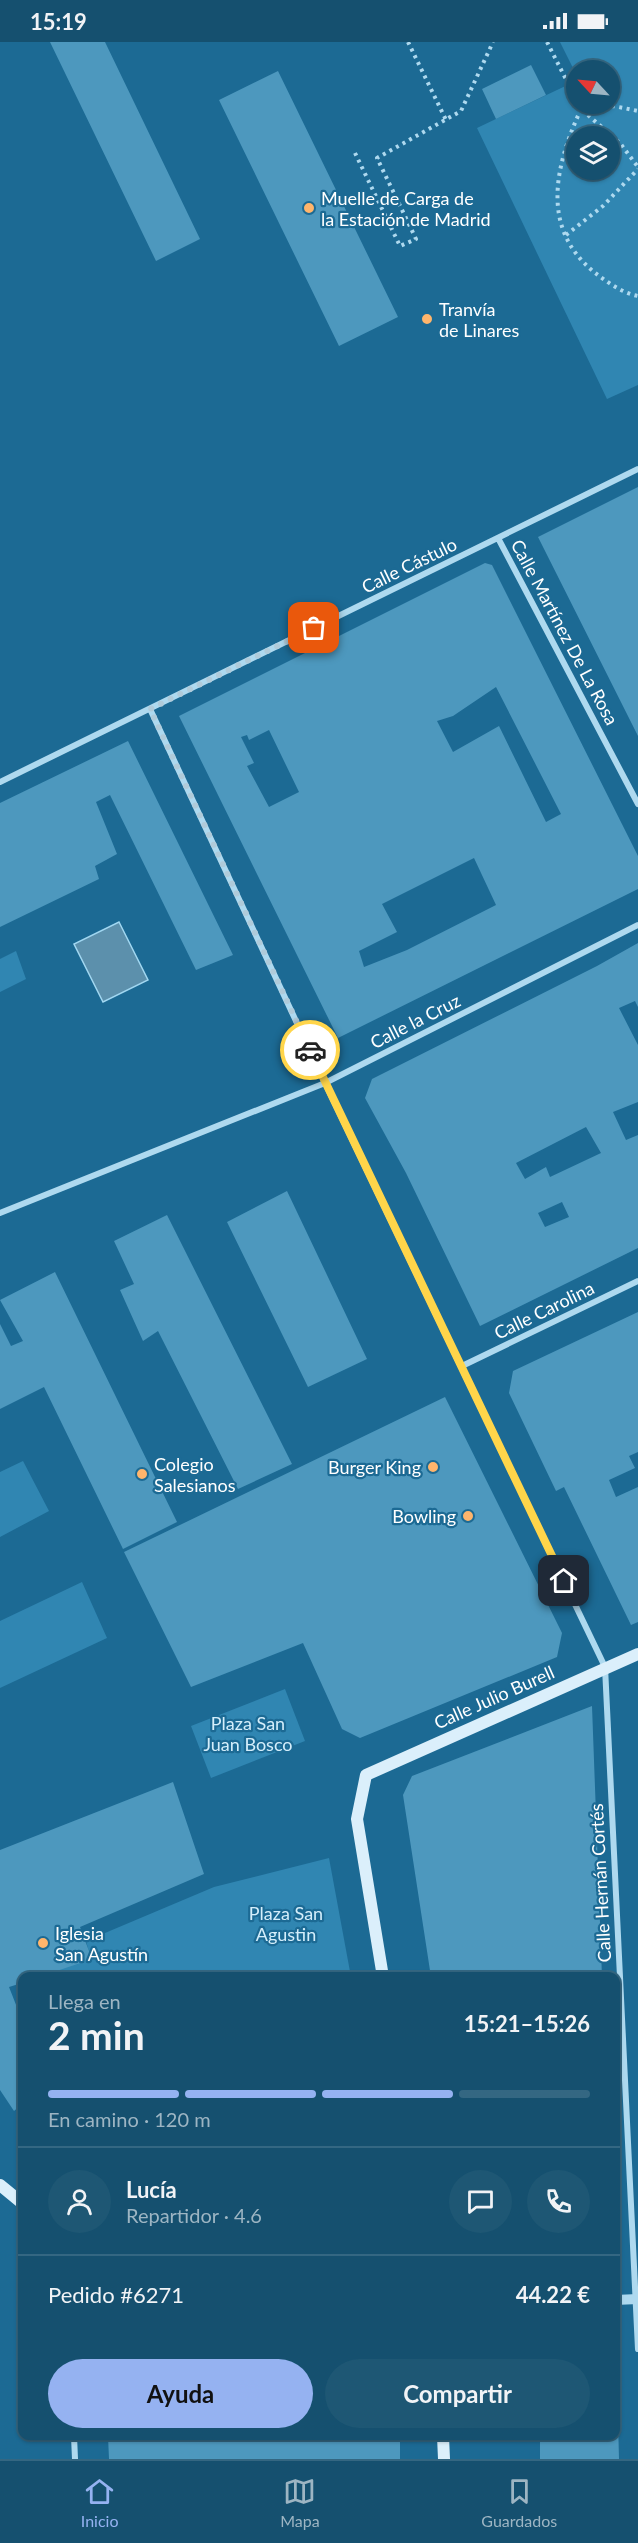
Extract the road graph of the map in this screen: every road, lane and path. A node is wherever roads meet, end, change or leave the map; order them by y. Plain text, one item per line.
1 (408, 42) edge
2 (493, 42) edge
3 (547, 42) edge
4 (566, 79) edge
5 (620, 107) edge
6 (638, 111) edge
7 (579, 114) edge
8 (587, 114) edge
9 (446, 120) junction
10 (355, 153) dead end
11 (638, 168) edge
12 (566, 235) junction
13 (638, 296) edge
14 (638, 469) edge
15 (498, 538) junction
16 (150, 709) junction
17 (0, 782) edge
18 (638, 804) edge
19 (638, 925) edge
20 (326, 1083) junction
21 (0, 1213) edge
22 (638, 1281) edge
23 (462, 1366) junction
24 (638, 1654) edge
25 (605, 1667) junction
26 (382, 1972) edge
27 (0, 2185) edge
28 (18, 2200) edge
29 (637, 2299) edge
30 (620, 2300) edge
31 (638, 2349) edge
32 (74, 2440) edge
33 (443, 2440) edge
34 (75, 2459) edge
35 (444, 2459) edge

1 - 9 path
2 - 9 path
3 - 4 path
5 - 6 path
7 - 12 path
8 - 11 path
9 - 10 path
11 - 12 path
12 - 13 path
14 - 15 street, Calle Cástulo
15 - 16 street, Calle Cástulo
15 - 18 street, Calle Martínez De La Rosa
16 - 17 street, Calle Cástulo
16 - 20 street
19 - 20 street, Calle la Cruz
20 - 21 street, Calle la Cruz
20 - 23 street
22 - 23 street, Calle Carolina
23 - 25 street
24 - 25 main road, Calle Julio Burell
25 - 26 main road, Calle Julio Burell
25 - 29 street, Calle Hernán Cortés
27 - 28 main road
29 - 30 street
29 - 31 street, Calle Hernán Cortés
32 - 34 street
33 - 35 main road

